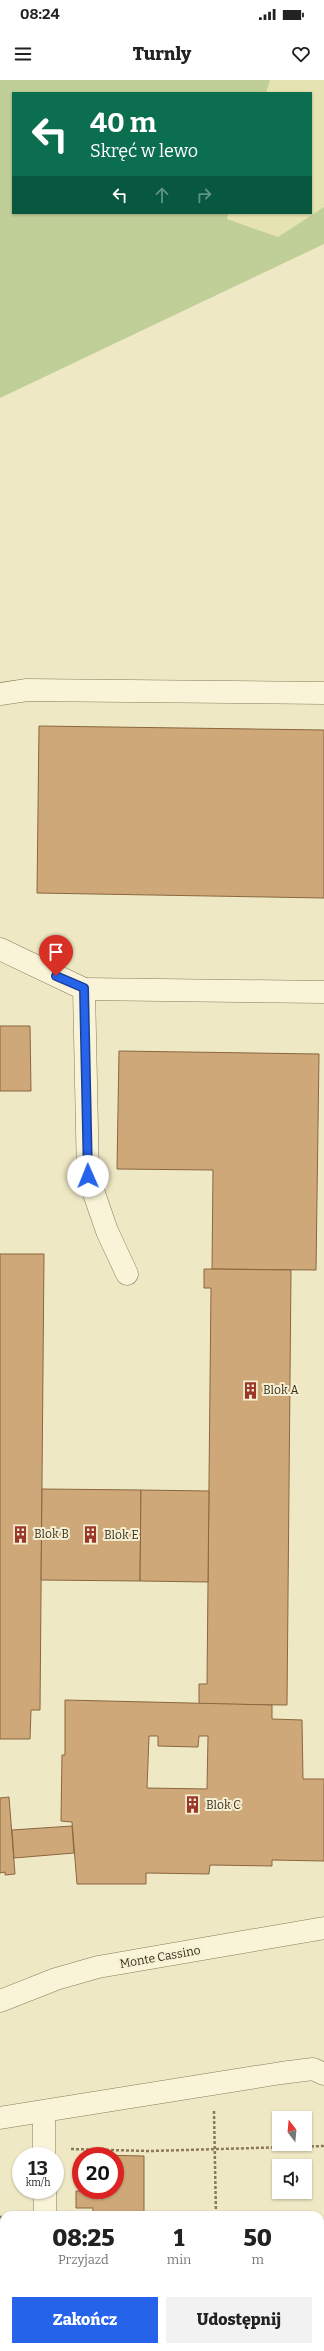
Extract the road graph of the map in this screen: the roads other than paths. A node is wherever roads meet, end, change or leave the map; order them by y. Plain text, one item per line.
1 (324, 692) edge
2 (0, 694) edge
3 (0, 949) edge
4 (84, 988) junction
5 (324, 992) edge
6 (127, 1274) dead end
7 (324, 1928) edge
8 (0, 2001) edge
9 (324, 2074) edge
10 (44, 2112) junction
11 (0, 2118) edge
12 (44, 2147) edge
13 (45, 2199) edge
14 (45, 2211) edge

1 - 2 street
3 - 4 street
4 - 5 street
4 - 6 street
7 - 8 street, Monte Cassino
9 - 10 street
10 - 11 street
10 - 12 street
13 - 14 street

